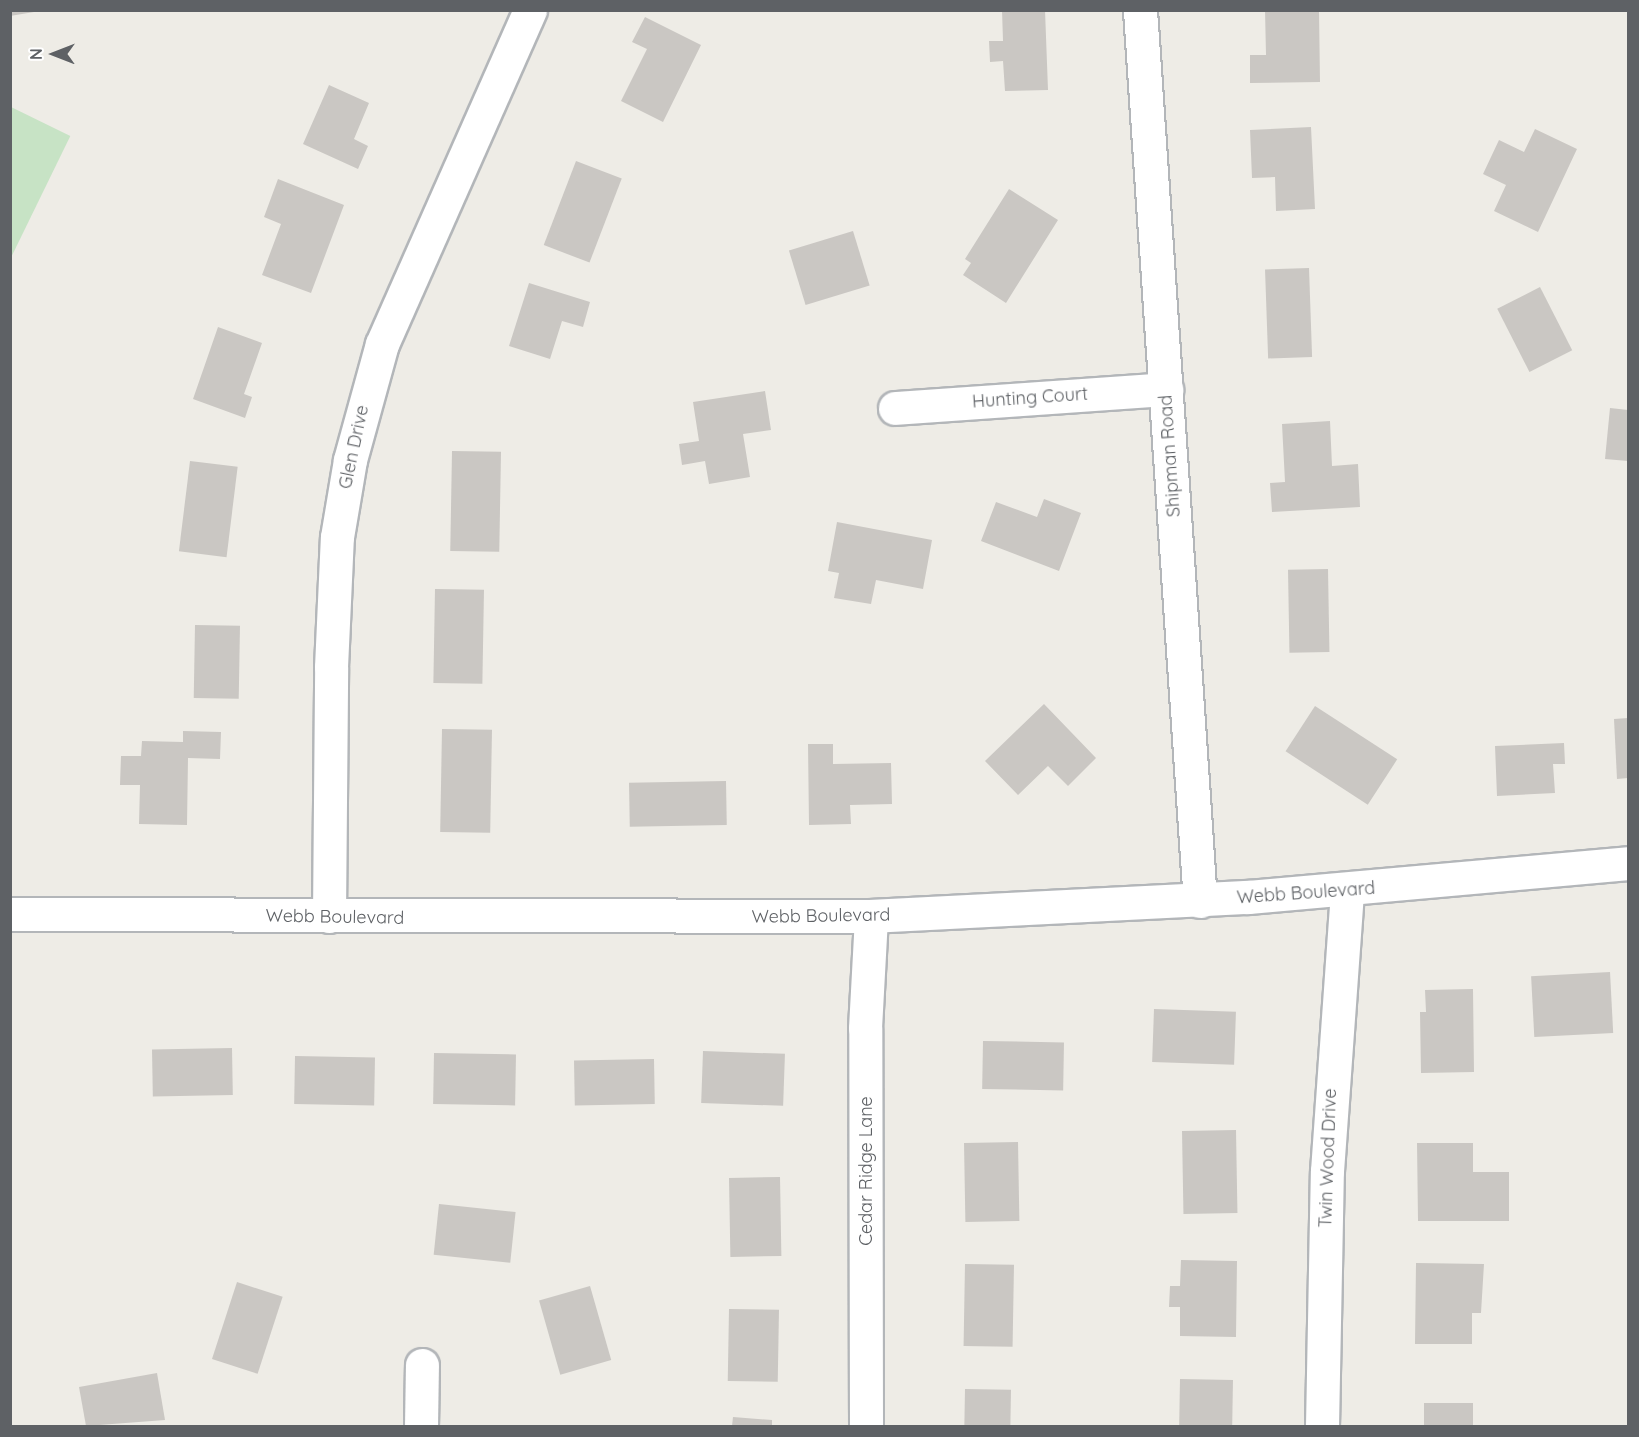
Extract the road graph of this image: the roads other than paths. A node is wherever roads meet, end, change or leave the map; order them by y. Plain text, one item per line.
1 (530, 10) edge
2 (1140, 10) edge
3 (1166, 389) junction
4 (895, 408) dead end
5 (1629, 863) edge
6 (1347, 890) junction
7 (1200, 901) junction
8 (10, 914) edge
9 (329, 916) junction
10 (871, 916) junction
11 (422, 1365) dead end
12 (421, 1426) edge
13 (866, 1426) edge
14 (1322, 1426) edge

1 - 9 street, Glen Drive
2 - 3 street, Shipman Road
3 - 4 street, Hunting Court
3 - 7 street, Shipman Road
5 - 6 street, Webb Boulevard
6 - 7 street, Webb Boulevard
6 - 14 street, Twin Wood Drive
7 - 10 street, Webb Boulevard
8 - 9 street, Webb Boulevard
9 - 10 street, Webb Boulevard
10 - 13 street, Cedar Ridge Lane
11 - 12 street

